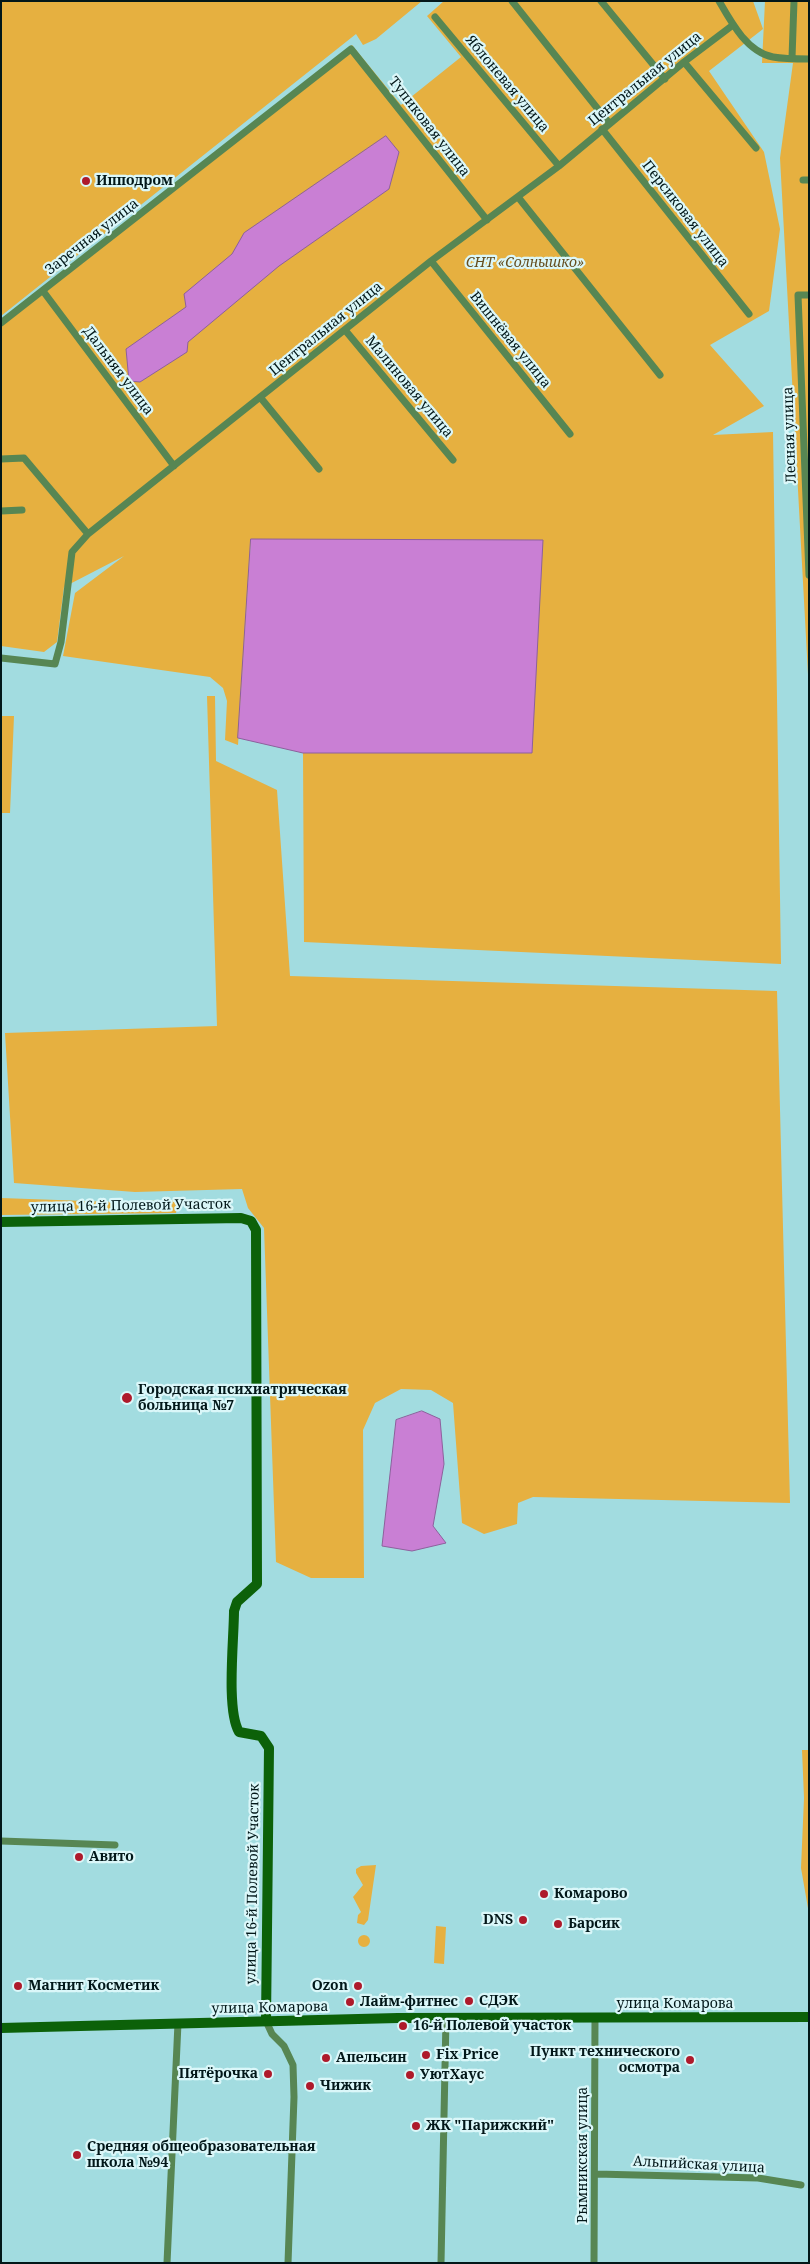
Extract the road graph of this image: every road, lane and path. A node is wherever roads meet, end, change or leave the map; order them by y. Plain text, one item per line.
1 (512, 1) edge
2 (601, 1) edge
3 (719, 1) edge
4 (794, 1) edge
5 (435, 18) dead end
6 (733, 25) junction
7 (351, 48) joint
8 (792, 58) junction
9 (809, 59) edge
10 (684, 62) junction
11 (664, 79) junction
12 (609, 123) junction
13 (602, 129) junction
14 (756, 148) dead end
15 (558, 166) junction
16 (518, 197) junction
17 (487, 220) junction
18 (431, 261) junction
19 (43, 291) junction
20 (809, 295) edge
21 (749, 314) dead end
22 (1, 323) edge
23 (345, 330) junction
24 (660, 375) dead end
25 (260, 397) junction
26 (806, 413) edge
27 (570, 434) dead end
28 (1, 459) edge
29 (453, 460) dead end
30 (174, 466) junction
31 (319, 469) dead end
32 (22, 510) dead end
33 (1, 511) edge
34 (807, 529) edge
35 (88, 534) junction
36 (809, 575) edge
37 (1, 658) edge
38 (1, 1222) edge
39 (1, 1841) edge
40 (115, 1845) dead end
41 (446, 2018) junction
42 (595, 2018) junction
43 (809, 2018) edge
44 (266, 2021) junction
45 (1, 2028) edge
46 (178, 2029) junction
47 (596, 2174) junction
48 (802, 2186) dead end
49 (167, 2263) edge
50 (288, 2263) edge
51 (441, 2263) edge
52 (594, 2263) edge

1 - 12 street
2 - 11 street
3 - 6 street
4 - 8 street
5 - 15 street, Яблоневая улица
6 - 8 street
6 - 10 street, Центральная улица
7 - 17 street, Тупиковая улица
7 - 19 street, Заречная улица
8 - 9 street
10 - 11 street, Центральная улица
10 - 14 street
11 - 12 street, Центральная улица
12 - 13 street, Центральная улица
13 - 15 street, Центральная улица
13 - 21 street, Персиковая улица
15 - 16 street, Центральная улица
16 - 17 street, Центральная улица
16 - 24 street
17 - 18 street, Центральная улица
18 - 23 street, Центральная улица
18 - 27 street, Вишнёвая улица
19 - 22 street, Заречная улица
19 - 30 street, Дальняя улица
20 - 26 street, Лесная улица
23 - 25 street, Центральная улица
23 - 29 street, Малиновая улица
25 - 30 street, Центральная улица
25 - 31 street
26 - 34 street, Лесная улица
28 - 35 street
30 - 35 street, Центральная улица
32 - 33 street
34 - 36 street, Лесная улица
35 - 37 street, Центральная улица
38 - 44 street, улица 16-й Полевой Участок
39 - 40 street
41 - 42 street, улица Комарова
41 - 44 street, улица Комарова
41 - 51 street
42 - 43 street, улица Комарова
42 - 47 street, Рымникская улица
44 - 46 street, улица Комарова
44 - 50 street
45 - 46 street, улица Комарова
46 - 49 street
47 - 48 street, Альпийская улица
47 - 52 street, Рымникская улица

